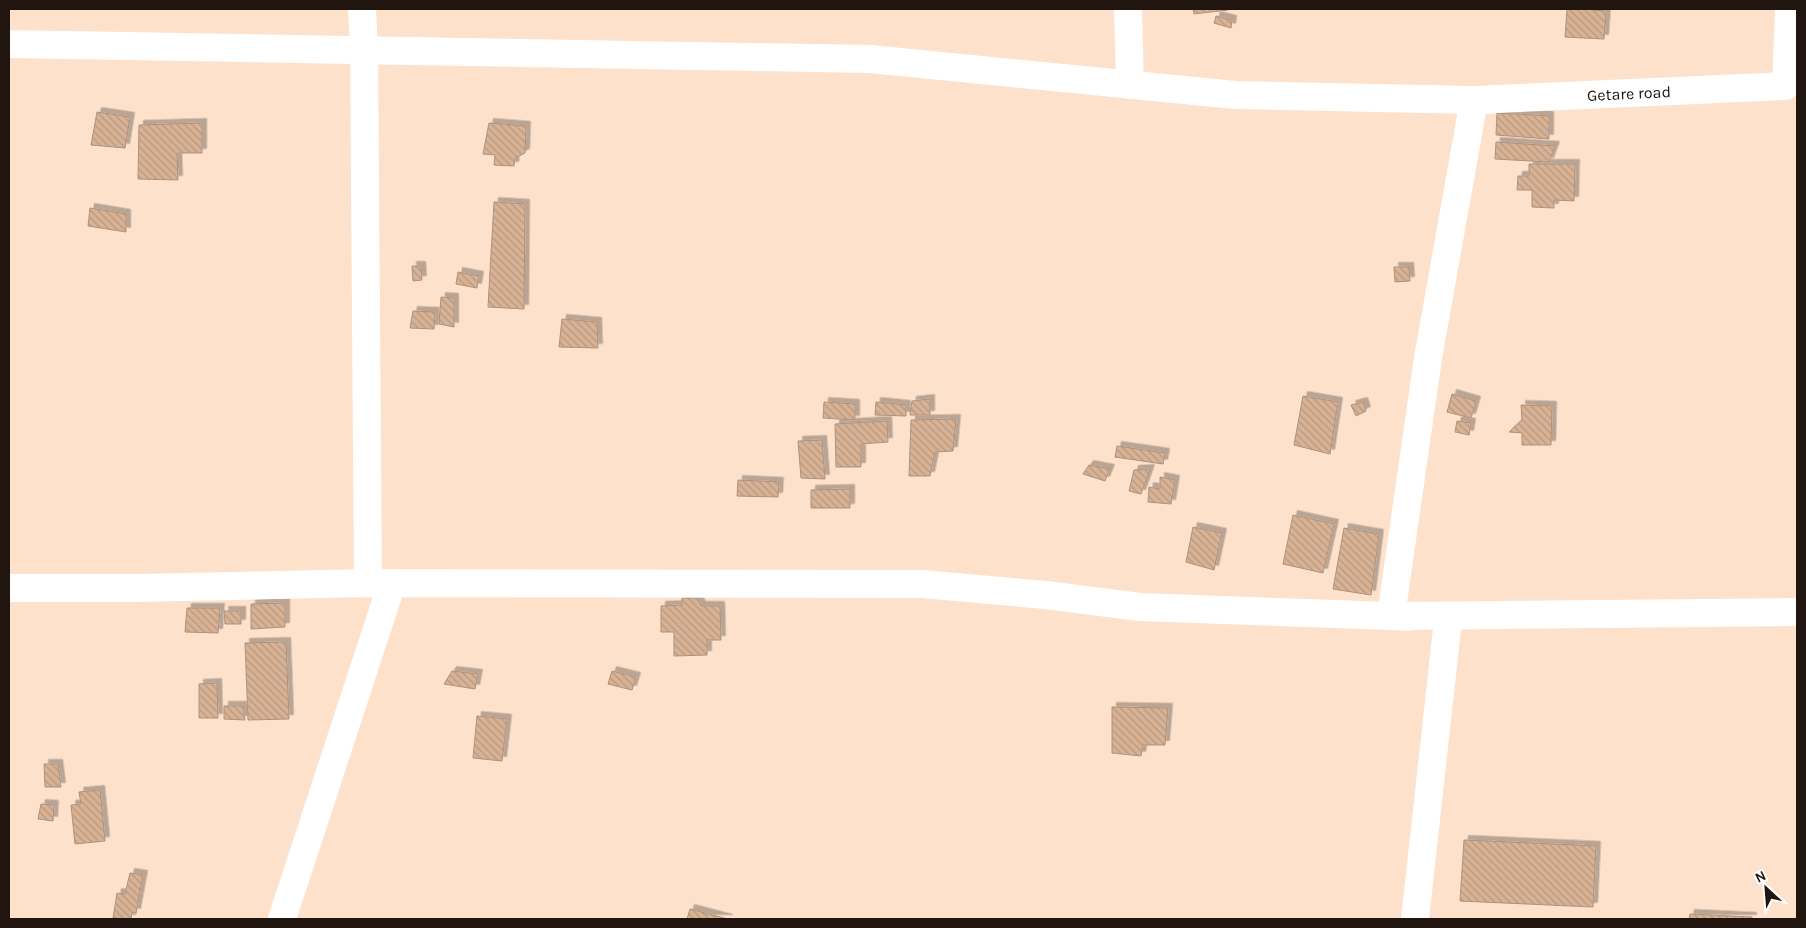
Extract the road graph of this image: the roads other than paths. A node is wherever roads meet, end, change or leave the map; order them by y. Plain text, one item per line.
1 (362, 9) edge
2 (1128, 9) edge
3 (1790, 9) edge
4 (9, 44) edge
5 (364, 49) junction
6 (1130, 84) junction
7 (1792, 86) edge
8 (1474, 100) junction
9 (380, 583) junction
10 (9, 588) edge
11 (1797, 614) edge
12 (1391, 616) junction
13 (1448, 620) junction
14 (282, 919) edge
15 (1415, 919) edge

1 - 5 street
2 - 6 street
3 - 7 street
4 - 5 street
5 - 6 street
5 - 9 street
6 - 8 street
7 - 8 street
8 - 12 street
9 - 10 street
9 - 12 street
9 - 14 street
11 - 12 street
11 - 13 street
12 - 13 street
13 - 15 street

